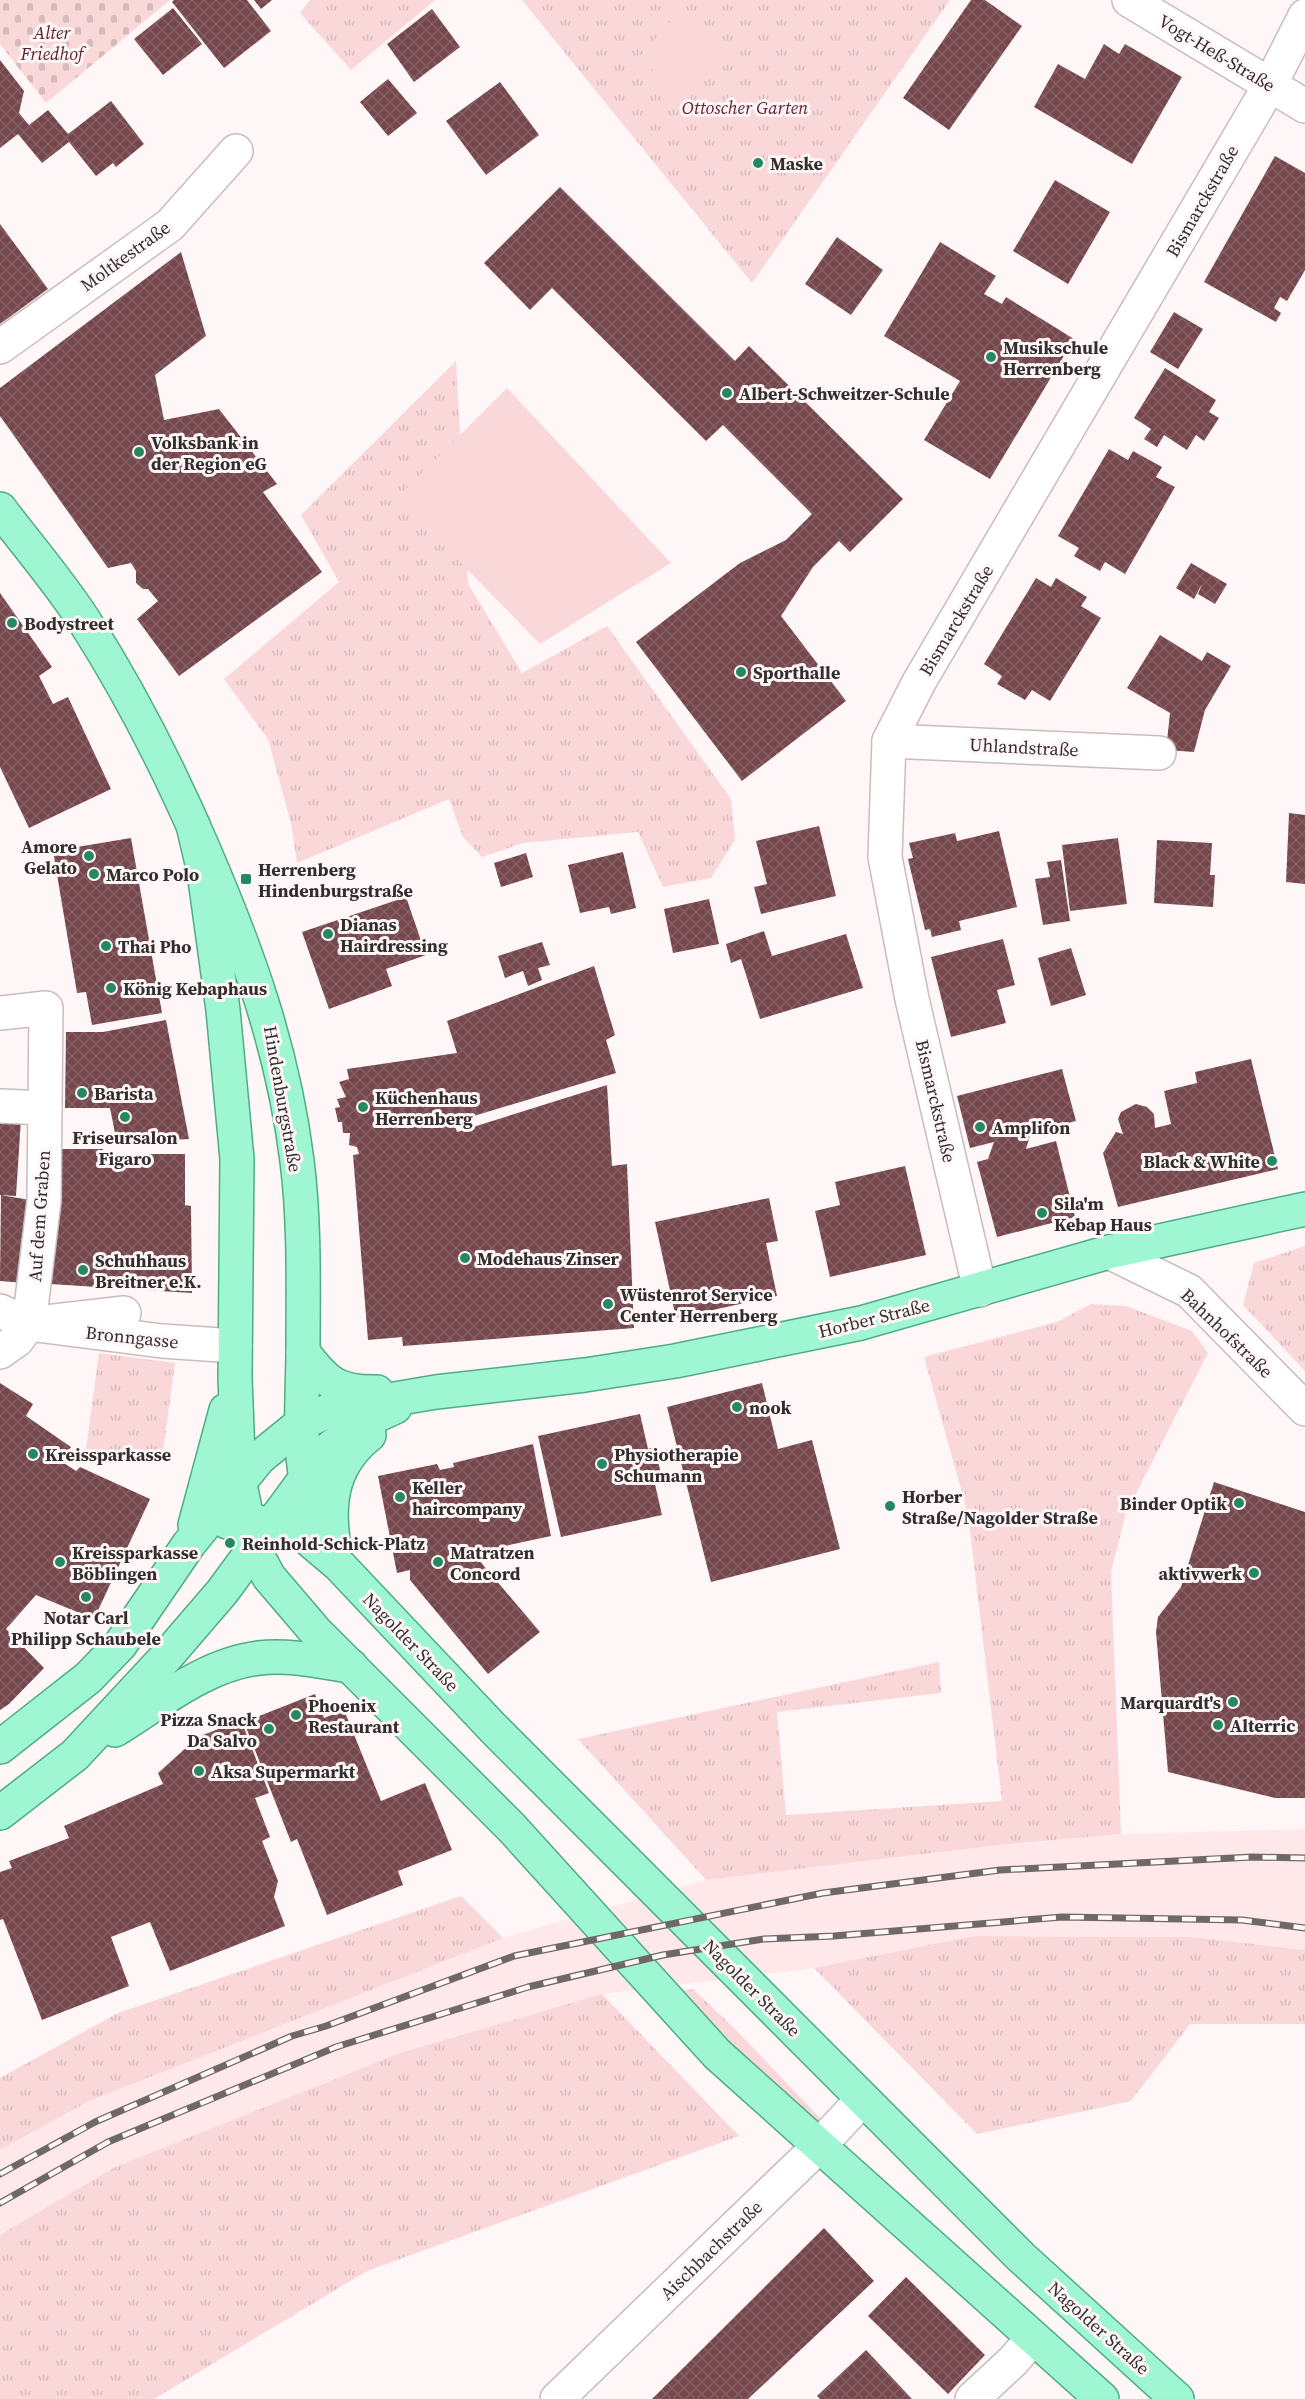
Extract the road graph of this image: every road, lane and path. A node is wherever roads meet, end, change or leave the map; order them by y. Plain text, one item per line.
1 (1129, 0) edge
2 (1305, 16) edge
3 (1270, 85) junction
4 (1305, 106) edge
5 (236, 151) dead end
6 (0, 347) edge
7 (0, 509) edge
8 (889, 741) junction
9 (1159, 753) dead end
10 (193, 825) junction
11 (0, 1013) edge
12 (0, 1106) edge
13 (45, 1108) junction
14 (1305, 1209) edge
15 (1109, 1252) junction
16 (980, 1290) junction
17 (0, 1311) edge
18 (124, 1313) dead end
19 (29, 1324) junction
20 (0, 1352) edge
21 (303, 1352) junction
22 (235, 1362) junction
23 (436, 1392) junction
24 (1305, 1409) edge
25 (302, 1423) junction
26 (302, 1458) junction
27 (239, 1480) junction
28 (257, 1530) junction
29 (189, 1544) junction
30 (339, 1565) junction
31 (351, 1666) junction
32 (0, 1747) edge
33 (75, 1755) junction
34 (0, 1813) edge
35 (863, 2099) junction
36 (818, 2147) junction
37 (1033, 2338) junction
38 (557, 2399) edge
39 (972, 2399) edge
40 (1102, 2399) edge
41 (1177, 2399) edge

1 - 3 street, Vogt-Heß-Straße
2 - 3 street, Bismarckstraße
3 - 4 street, Vogt-Heß-Straße
3 - 8 street, Bismarckstraße
5 - 6 street, Moltkestraße
7 - 10 main road, Hindenburgstraße
8 - 9 street, Uhlandstraße
8 - 16 street, Bismarckstraße
10 - 21 main road, Hindenburgstraße
10 - 22 main road, Hindenburgstraße
11 - 13 street, Auf dem Graben
12 - 13 street
13 - 19 street, Auf dem Graben
14 - 15 main road, Horber Straße
15 - 16 main road, Horber Straße
15 - 24 street, Bahnhofstraße
16 - 23 main road, Horber Straße
17 - 19 street, Bronngasse
18 - 19 street, Bronngasse
19 - 20 street
19 - 22 street, Bronngasse
21 - 23 main road
21 - 25 main road
22 - 26 main road
22 - 27 main road
22 - 29 main road
23 - 25 main road
23 - 26 main road
23 - 30 main road
25 - 26 main road
26 - 27 main road
26 - 28 main road
26 - 30 main road
27 - 28 main road
27 - 29 main road
28 - 29 main road
28 - 30 main road
28 - 31 main road
28 - 33 main road
29 - 32 main road
30 - 35 main road, Nagolder Straße
31 - 33 main road
31 - 36 main road
33 - 34 main road
35 - 36 street, Aischbachstraße
35 - 41 main road, Nagolder Straße
36 - 37 main road
36 - 38 street, Aischbachstraße
37 - 39 street
37 - 40 main road

